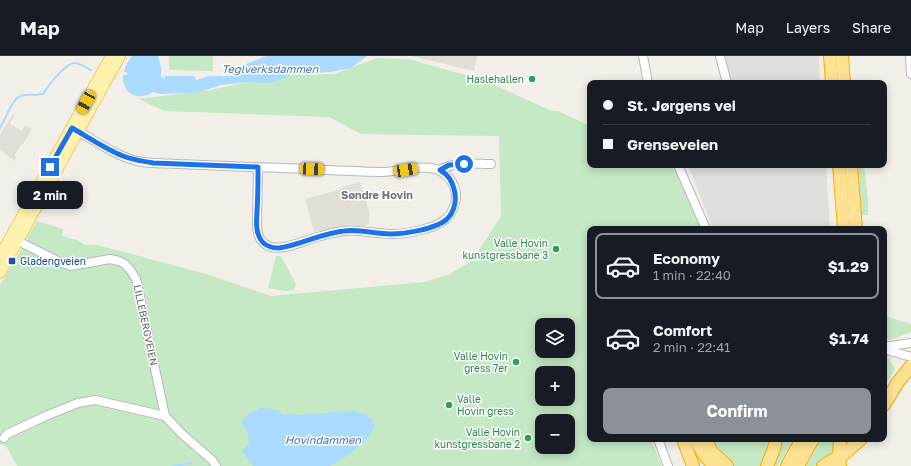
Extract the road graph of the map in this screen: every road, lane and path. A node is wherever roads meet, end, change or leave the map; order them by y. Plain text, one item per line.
1 (111, 56) edge
2 (120, 56) edge
3 (643, 56) edge
4 (720, 56) edge
5 (830, 56) edge
6 (842, 56) edge
7 (910, 56) edge
8 (911, 74) edge
9 (647, 80) edge
10 (725, 80) edge
11 (832, 80) edge
12 (844, 80) edge
13 (75, 129) junction
14 (491, 164) dead end
15 (258, 167) junction
16 (679, 168) edge
17 (839, 168) edge
18 (851, 168) edge
19 (440, 170) junction
20 (705, 226) edge
21 (844, 226) edge
22 (856, 226) edge
23 (15, 237) junction
24 (0, 256) edge
25 (0, 273) edge
26 (911, 344) edge
27 (887, 348) edge
28 (887, 350) edge
29 (911, 357) edge
30 (911, 366) edge
31 (887, 399) edge
32 (166, 416) junction
33 (4, 438) dead end
34 (659, 442) edge
35 (684, 442) edge
36 (697, 442) edge
37 (707, 442) edge
38 (775, 442) edge
39 (800, 442) edge
40 (811, 442) edge
41 (840, 442) edge
42 (857, 442) edge
43 (839, 461) edge
44 (216, 466) edge
45 (668, 466) edge
46 (693, 466) edge
47 (714, 466) edge
48 (727, 466) edge
49 (767, 466) edge
50 (787, 466) edge
51 (798, 466) edge
52 (823, 466) edge

1 - 13 main road
2 - 13 main road
3 - 9 street
4 - 10 street
5 - 11 highway
6 - 12 highway
7 - 8 street
13 - 15 street
13 - 23 main road
14 - 19 street
15 - 19 street
15 - 19 street
16 - 20 street
17 - 21 highway
18 - 22 highway
23 - 24 main road
23 - 25 main road
23 - 32 street, LILLEBERGVEIEN
26 - 27 street
26 - 29 street
28 - 29 street
30 - 31 highway
32 - 33 street
32 - 44 street
34 - 45 street
35 - 46 highway
36 - 47 highway
37 - 48 highway
38 - 49 highway
39 - 50 highway
40 - 51 highway
41 - 43 highway
42 - 43 highway
43 - 52 highway

